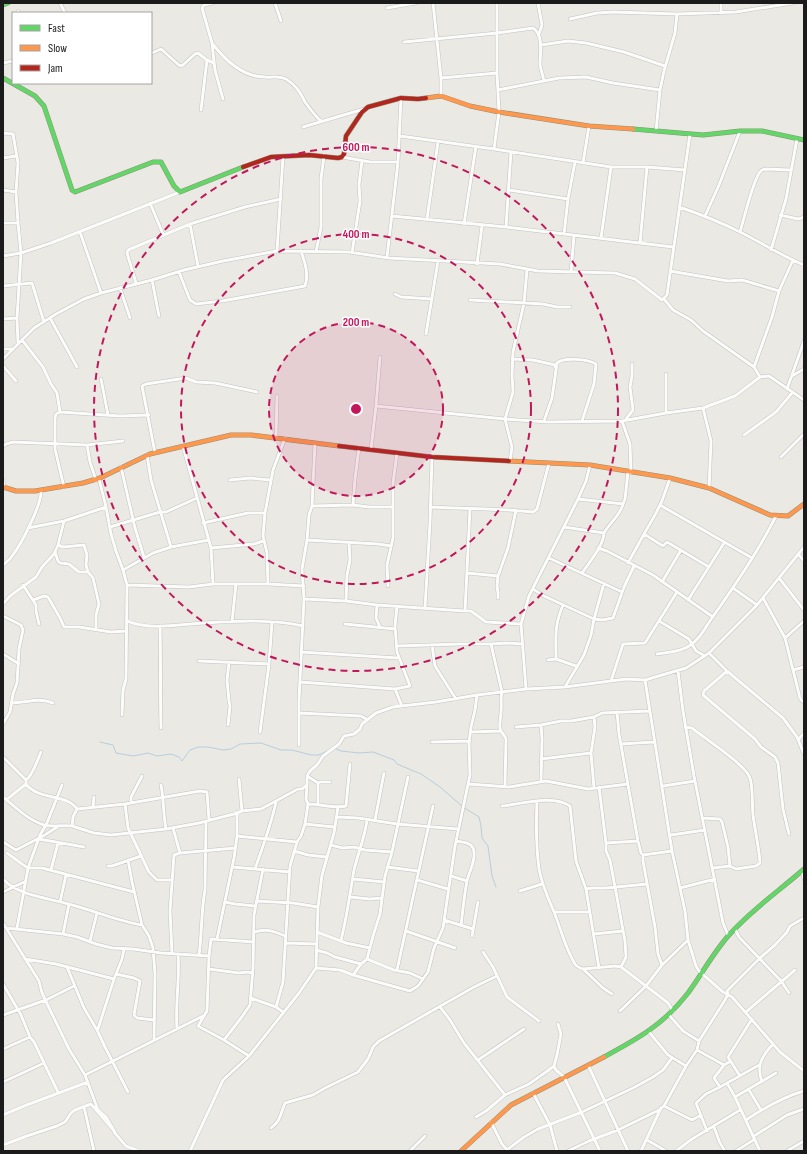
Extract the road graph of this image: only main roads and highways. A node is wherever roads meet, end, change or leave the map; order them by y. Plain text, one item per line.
1 (8, 3) edge
2 (3, 5) edge
3 (3, 78) edge
4 (12, 83) edge
5 (14, 84) edge
6 (804, 140) edge
7 (3, 487) edge
8 (804, 507) edge
9 (803, 870) edge
10 (461, 1151) edge

1 - 2 main road
3 - 4 main road
5 - 6 main road
7 - 8 main road
9 - 10 main road

